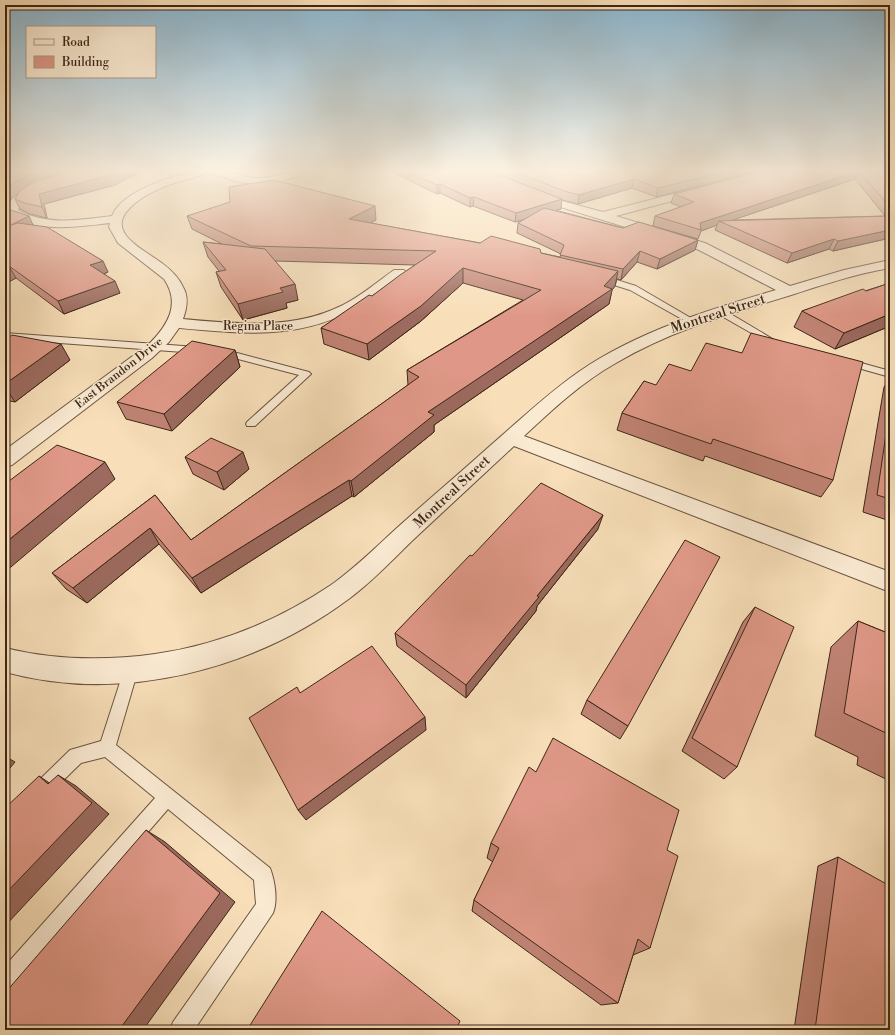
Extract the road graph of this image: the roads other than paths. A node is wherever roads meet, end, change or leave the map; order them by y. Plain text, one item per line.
1 (31, 219) edge
2 (113, 219) edge
3 (117, 219) edge
4 (614, 219) edge
5 (890, 264) edge
6 (399, 273) dead end
7 (595, 277) edge
8 (788, 291) junction
9 (721, 312) junction
10 (692, 321) junction
11 (175, 323) junction
12 (5, 336) edge
13 (779, 344) edge
14 (156, 347) junction
15 (839, 360) edge
16 (890, 374) edge
17 (251, 424) dead end
18 (511, 438) junction
19 (5, 460) edge
20 (890, 582) edge
21 (9, 666) edge
22 (131, 670) junction
23 (107, 748) junction
24 (167, 797) junction
25 (27, 804) edge
26 (5, 982) edge
27 (181, 1030) edge

1 - 2 street
3 - 11 street, East Brandon Drive
4 - 8 street
5 - 8 street, Montreal Street
6 - 11 street, Regina Place
7 - 10 lane
8 - 9 street, Montreal Street
9 - 10 street, Montreal Street
9 - 13 lane
10 - 18 street, Montreal Street
11 - 14 street, East Brandon Drive
12 - 14 lane
14 - 17 lane
14 - 19 street, East Brandon Drive
15 - 16 lane
18 - 20 street
18 - 22 street, Montreal Street
21 - 22 street, Montreal Street
22 - 23 lane
23 - 24 lane
23 - 25 lane
24 - 26 lane
24 - 27 lane

